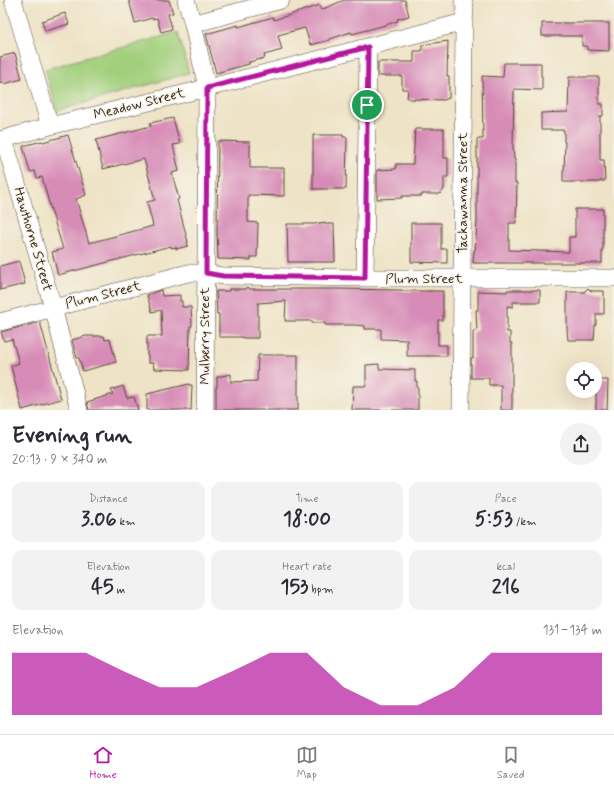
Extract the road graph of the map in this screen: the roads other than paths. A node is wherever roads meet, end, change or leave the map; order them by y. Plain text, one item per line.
1 (13, 0) edge
2 (186, 0) edge
3 (281, 0) edge
4 (463, 0) edge
5 (464, 22) junction
6 (193, 24) junction
7 (368, 47) junction
8 (207, 88) junction
9 (50, 126) junction
10 (2, 140) edge
11 (206, 273) junction
12 (365, 278) junction
13 (614, 278) edge
14 (462, 279) junction
15 (53, 307) junction
16 (0, 322) edge
17 (79, 410) edge
18 (205, 410) edge
19 (461, 410) edge

1 - 9 street
2 - 6 street, Mulberry Street
3 - 6 street
4 - 5 street, Tackawanna Street
5 - 7 street, Meadow Street
5 - 14 street, Tackawanna Street
6 - 8 street, Mulberry Street
7 - 8 street, Meadow Street
7 - 12 street
8 - 9 street, Meadow Street
8 - 11 street, Mulberry Street
9 - 10 street, Meadow Street
10 - 15 street, Hawthorne Street
11 - 12 street, Plum Street
11 - 15 street, Plum Street
11 - 18 street, Mulberry Street
12 - 14 street, Plum Street
13 - 14 street, Plum Street
14 - 19 street, Tackawanna Street
15 - 16 street, Plum Street
15 - 17 street, Hawthorne Street

